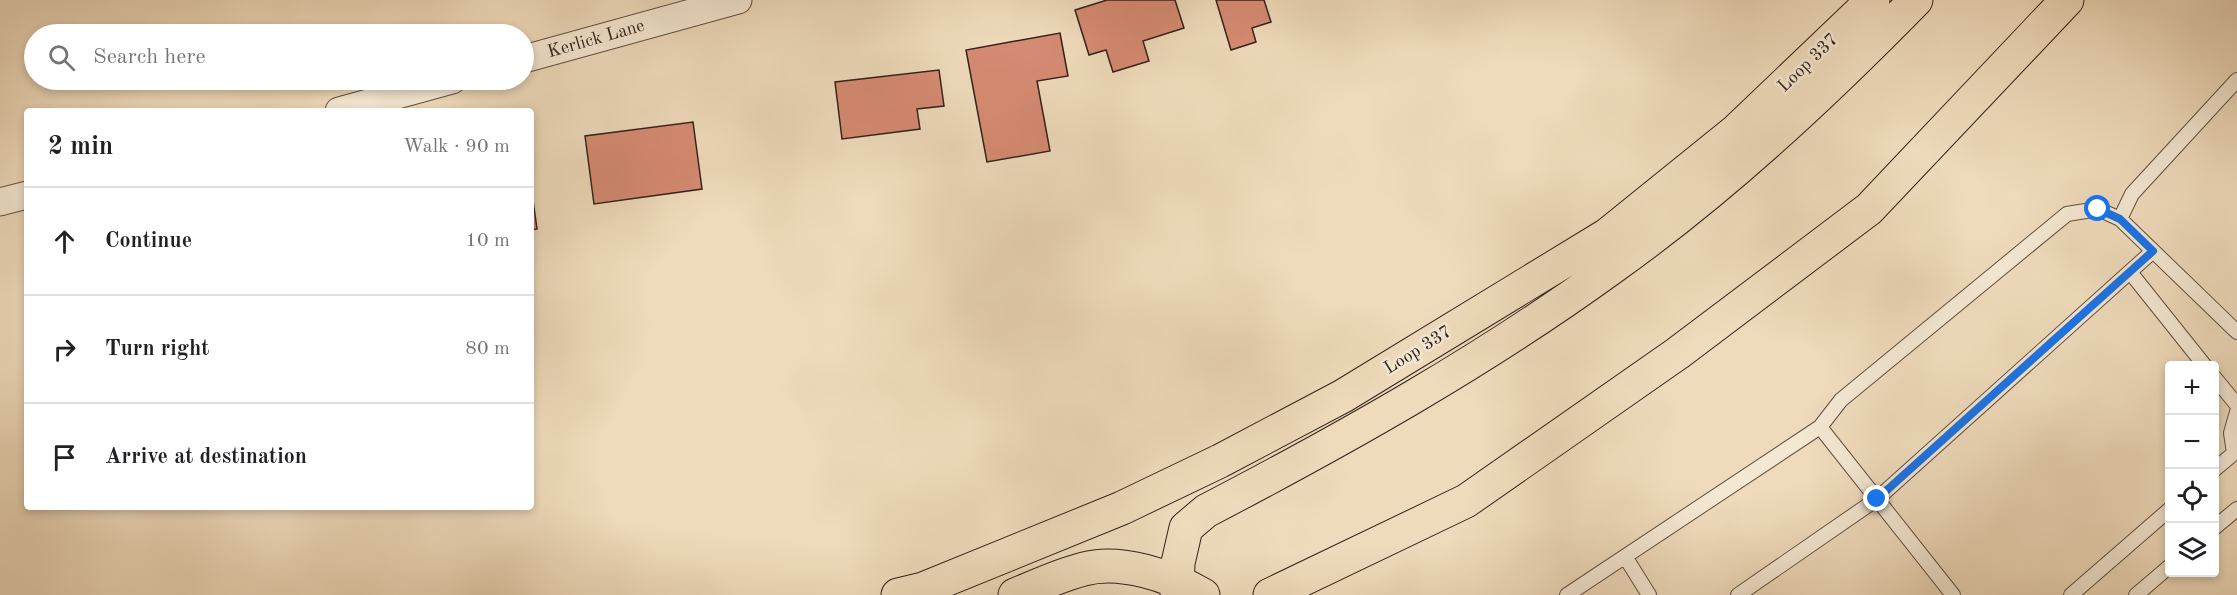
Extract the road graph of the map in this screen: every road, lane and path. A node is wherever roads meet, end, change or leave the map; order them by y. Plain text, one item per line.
1 (738, 0) edge
2 (1873, 0) edge
3 (1916, 0) edge
4 (2067, 0) edge
5 (664, 10) edge
6 (534, 56) edge
7 (2237, 80) edge
8 (416, 90) edge
9 (350, 108) edge
10 (24, 196) edge
11 (0, 202) edge
12 (2120, 219) junction
13 (2153, 251) junction
14 (2130, 272) junction
15 (2237, 332) edge
16 (2201, 361) edge
17 (2219, 383) edge
18 (2237, 405) edge
19 (2237, 412) edge
20 (1821, 427) junction
21 (2236, 452) edge
22 (2215, 469) edge
23 (1877, 499) junction
24 (2237, 509) edge
25 (2165, 513) edge
26 (2219, 524) edge
27 (1626, 558) junction
28 (1336, 564) junction
29 (2165, 570) edge
30 (1186, 591) edge
31 (898, 595) edge
32 (1014, 595) edge
33 (1270, 595) edge
34 (1305, 595) edge
35 (1567, 595) edge
36 (1649, 595) edge
37 (1737, 595) edge
38 (1953, 595) edge
39 (2071, 595) edge
40 (2136, 595) edge

1 - 5 street, Kerlick Lane
2 - 31 main road, Loop 337
3 - 30 main road
4 - 28 main road
5 - 6 street, Kerlick Lane
7 - 12 lane
8 - 9 street
10 - 11 street
12 - 13 lane
12 - 20 lane
13 - 14 lane
13 - 15 lane
14 - 16 lane
14 - 23 lane
17 - 18 lane
19 - 21 lane
20 - 23 lane
20 - 27 lane
21 - 22 lane
23 - 37 lane
23 - 38 lane
24 - 26 lane
25 - 39 lane
27 - 35 lane
27 - 36 lane
28 - 33 main road
28 - 34 main road
29 - 40 lane
30 - 32 main road

